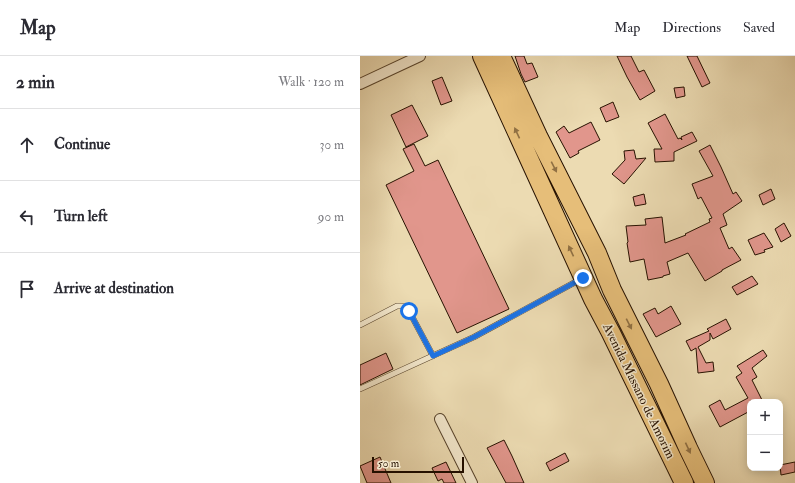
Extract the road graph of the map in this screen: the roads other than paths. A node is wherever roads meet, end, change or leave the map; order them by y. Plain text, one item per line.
1 (420, 56) edge
2 (482, 56) edge
3 (501, 56) edge
4 (360, 84) edge
5 (583, 278) junction
6 (360, 325) edge
7 (433, 356) junction
8 (659, 384) junction
9 (360, 389) edge
10 (642, 395) junction
11 (440, 419) dead end
12 (472, 483) edge
13 (684, 483) edge
14 (705, 483) edge

1 - 4 street
5 -> 2 highway, Avenida Massano de Amorim
3 -> 8 highway, Avenida Massano de Amorim
5 - 7 lane
5 - 10 highway, Avenida Massano de Amorim
6 - 7 lane
7 - 9 lane
8 - 10 highway
8 -> 14 highway, Avenida Massano de Amorim
10 - 13 highway, Avenida Massano de Amorim
11 - 12 street

